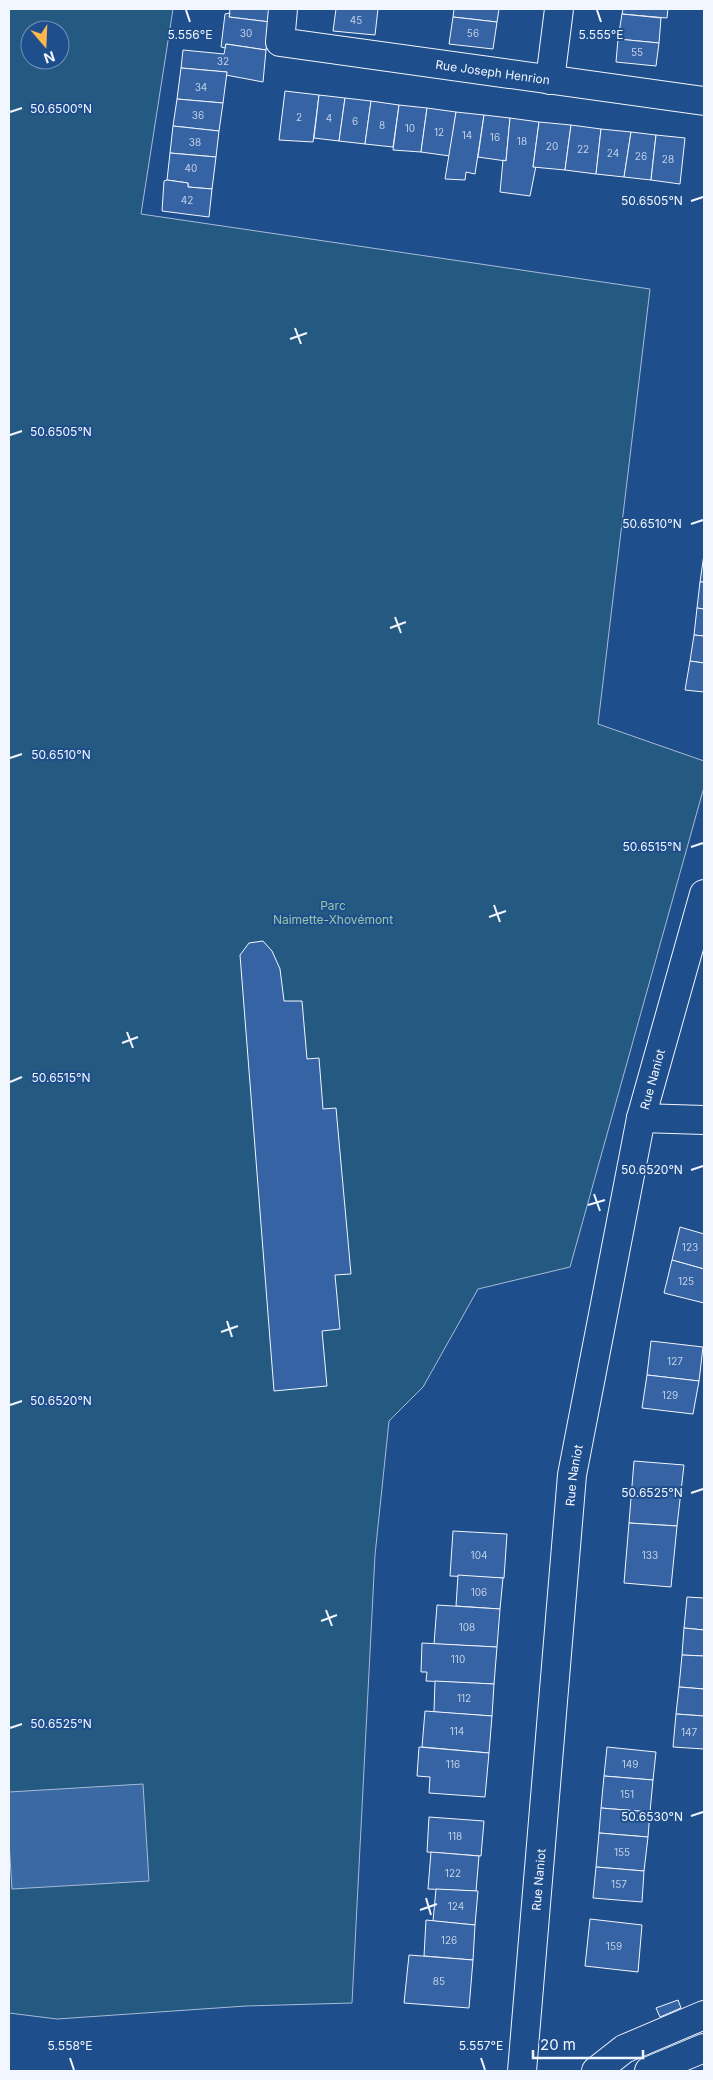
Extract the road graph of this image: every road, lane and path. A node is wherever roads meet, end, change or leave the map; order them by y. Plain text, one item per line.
1 (283, 9) edge
2 (559, 9) edge
3 (550, 80) junction
4 (704, 101) edge
5 (704, 894) edge
6 (641, 1118) junction
7 (704, 1120) edge
8 (704, 2015) edge
9 (704, 2048) edge
10 (522, 2071) edge
11 (596, 2071) edge
12 (649, 2071) edge

1 - 3 street, Rue Joseph Henrion
2 - 3 street
3 - 4 street, Rue Joseph Henrion
5 - 6 street, Rue Naniot
6 - 7 street
6 - 10 street, Rue Naniot
8 - 11 street
9 - 12 street

